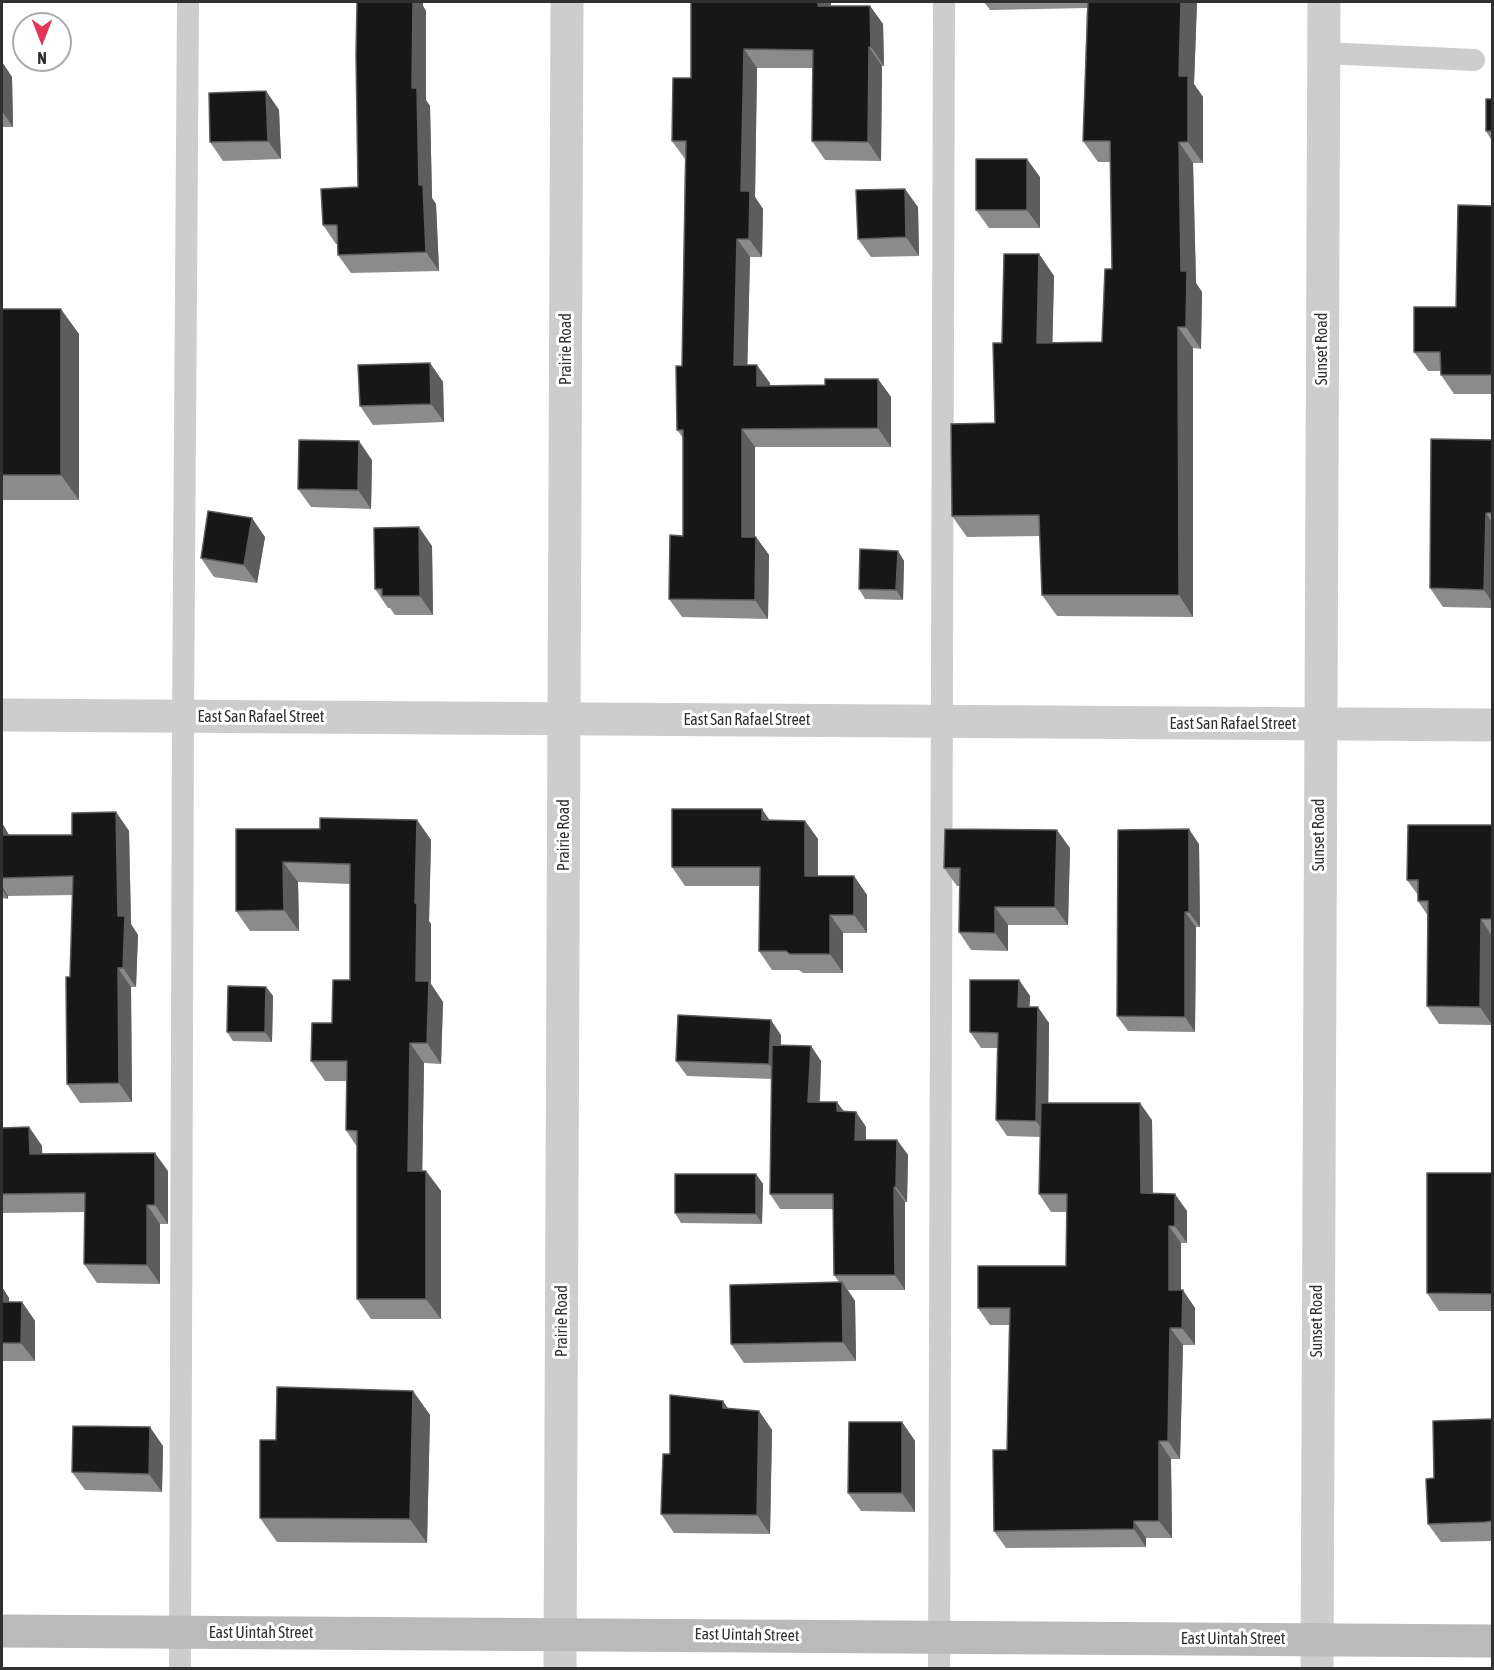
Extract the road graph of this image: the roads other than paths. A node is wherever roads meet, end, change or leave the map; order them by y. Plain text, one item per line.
1 (188, 2) edge
2 (567, 2) edge
3 (944, 2) edge
4 (1324, 2) edge
5 (1324, 53) junction
6 (1474, 60) dead end
7 (2, 716) edge
8 (183, 717) junction
9 (565, 720) junction
10 (942, 722) junction
11 (1320, 724) junction
12 (1492, 725) edge
13 (2, 1631) edge
14 (180, 1632) junction
15 (560, 1634) junction
16 (1492, 1641) edge
17 (939, 1653) edge
18 (1317, 1654) edge
19 (180, 1668) edge
20 (560, 1668) edge

1 - 8 lane
2 - 9 street, Prairie Road
3 - 10 lane
4 - 5 street, Sunset Road
5 - 6 lane
5 - 11 street, Sunset Road
7 - 8 street, East San Rafael Street
8 - 9 street, East San Rafael Street
8 - 14 lane
9 - 10 street, East San Rafael Street
9 - 15 street, Prairie Road
10 - 11 street, East San Rafael Street
10 - 17 lane
11 - 12 street, East San Rafael Street
11 - 18 street, Sunset Road
13 - 14 main road, East Uintah Street
14 - 15 main road, East Uintah Street
14 - 19 lane
15 - 17 main road, East Uintah Street
15 - 20 street, Prairie Road
16 - 18 main road, East Uintah Street
17 - 18 main road, East Uintah Street

